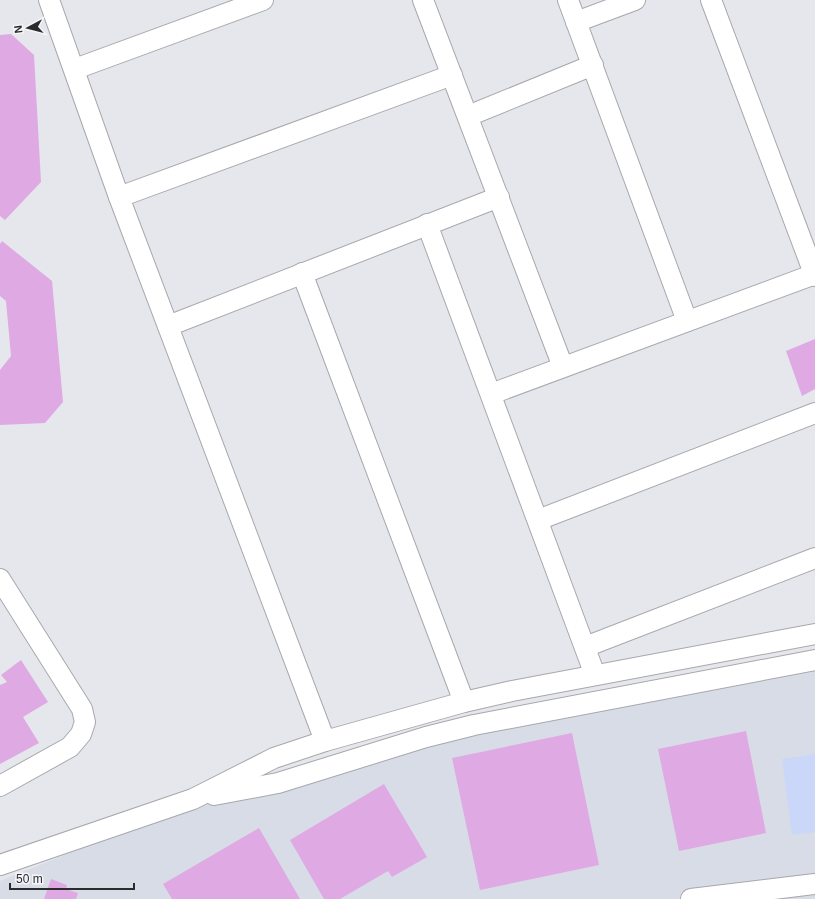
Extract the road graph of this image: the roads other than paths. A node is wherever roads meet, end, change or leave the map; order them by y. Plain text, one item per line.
1 (49, 0) edge
2 (263, 0) edge
3 (423, 0) edge
4 (568, 0) edge
5 (635, 0) edge
6 (711, 0) edge
7 (576, 22) junction
8 (593, 65) junction
9 (74, 69) junction
10 (452, 75) junction
11 (468, 116) junction
12 (119, 197) junction
13 (498, 197) junction
14 (427, 224) junction
15 (302, 274) junction
16 (815, 275) edge
17 (687, 321) junction
18 (168, 326) junction
19 (563, 367) junction
20 (491, 394) junction
21 (815, 413) edge
22 (538, 520) junction
23 (815, 558) edge
24 (0, 579) edge
25 (815, 634) edge
26 (585, 647) junction
27 (714, 653) junction
28 (815, 660) edge
29 (596, 675) junction
30 (717, 679) junction
31 (464, 702) junction
32 (325, 741) junction
33 (0, 786) edge
34 (193, 799) junction
35 (0, 865) edge
36 (815, 884) edge
37 (691, 899) edge

1 - 9 street
2 - 9 street
3 - 10 street
4 - 7 street
5 - 7 street
6 - 16 street
7 - 8 street
8 - 11 street
8 - 17 street
9 - 12 street
10 - 11 street
10 - 12 street
11 - 13 street
12 - 18 street
13 - 14 street
13 - 19 street
14 - 15 street
14 - 20 street
15 - 18 street
15 - 31 street
16 - 17 street
17 - 19 street
18 - 32 street
19 - 20 street
20 - 22 street
21 - 22 street
22 - 26 street
23 - 26 street
24 - 33 street
25 - 27 street
26 - 29 street
27 - 29 street
27 - 30 street
28 - 30 street
29 - 31 street
30 - 34 street
31 - 32 street
32 - 34 street
34 - 35 street
36 - 37 street

